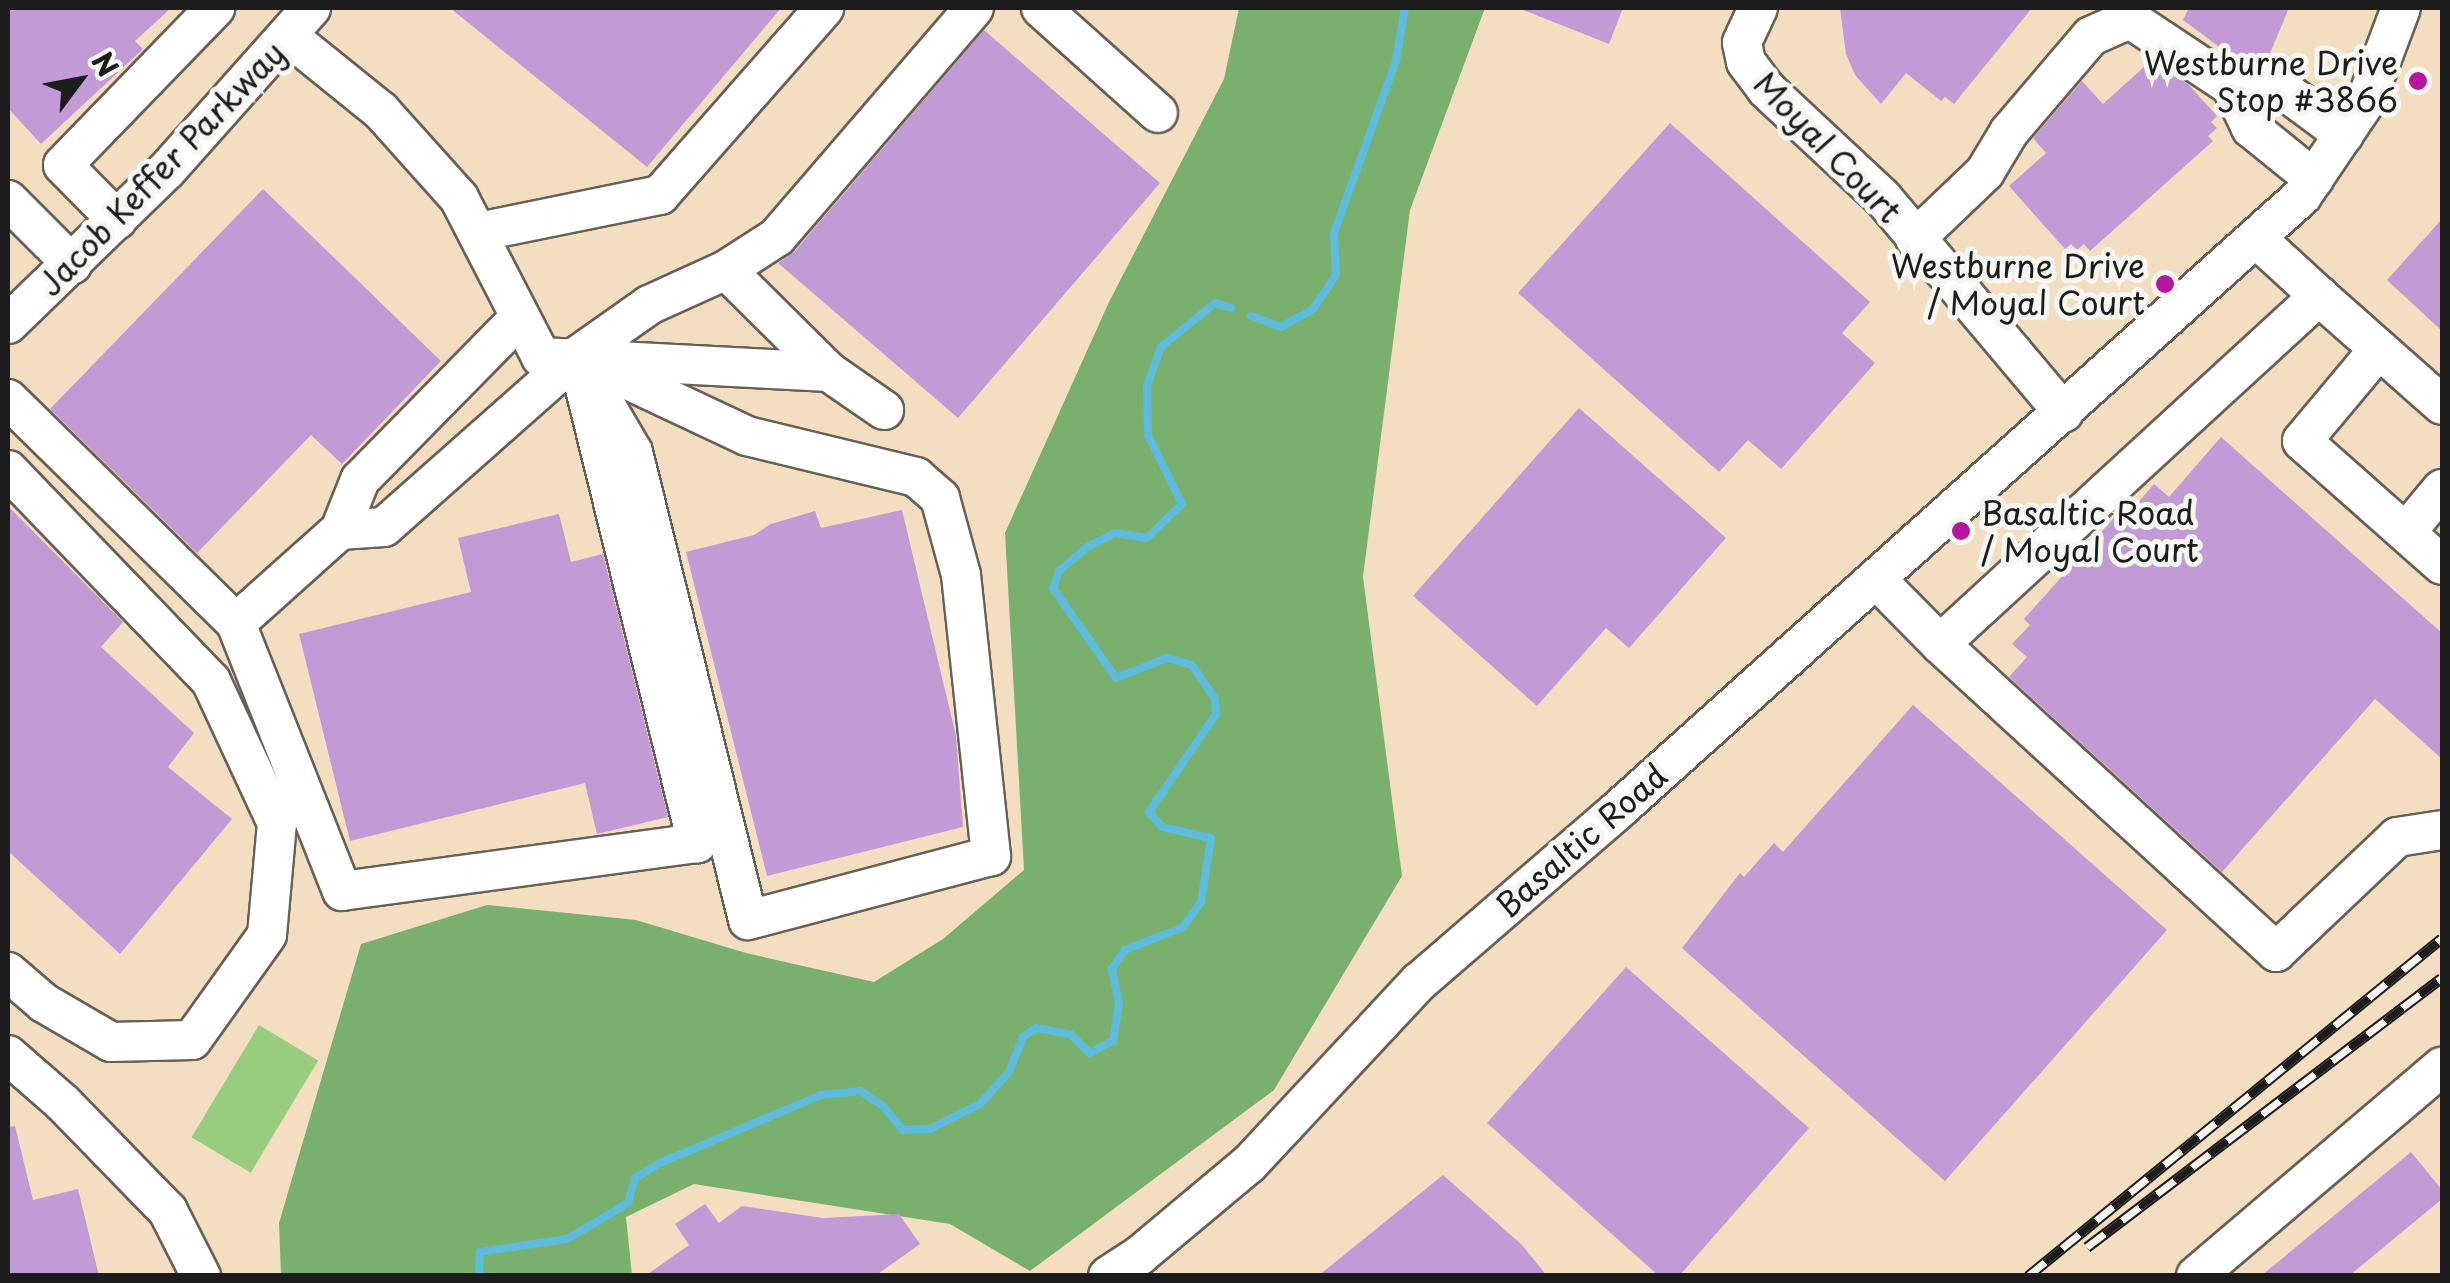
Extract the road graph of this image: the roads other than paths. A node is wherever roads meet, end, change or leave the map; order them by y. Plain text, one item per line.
1 (216, 8) edge
2 (824, 8) edge
3 (974, 8) edge
4 (1041, 8) edge
5 (1758, 8) edge
6 (2401, 8) edge
7 (2132, 13) edge
8 (300, 22) edge
9 (2231, 86) junction
10 (1158, 113) dead end
11 (2344, 135) junction
12 (2314, 179) junction
13 (8, 200) edge
14 (117, 220) junction
15 (478, 232) junction
16 (2256, 238) junction
17 (1915, 239) junction
18 (72, 264) junction
19 (726, 270) junction
20 (2319, 296) junction
21 (519, 318) junction
22 (8, 324) edge
23 (2380, 349) junction
24 (577, 356) junction
25 (830, 372) junction
26 (8, 399) edge
27 (2442, 405) edge
28 (884, 410) dead end
29 (2064, 413) junction
30 (8, 470) edge
31 (2442, 489) edge
32 (340, 530) junction
33 (2406, 532) junction
34 (2442, 565) edge
35 (1876, 579) junction
36 (236, 623) junction
37 (1940, 644) junction
38 (2442, 830) edge
39 (8, 972) edge
40 (8, 1055) edge
41 (2442, 1067) edge
42 (201, 1276) edge
43 (1108, 1276) edge
44 (2196, 1276) edge

1 - 14 street
2 - 15 street
3 - 19 street
4 - 10 street
5 - 17 street, Moyal Court
6 - 11 street, Basaltic Road
7 - 9 street
7 - 17 street
8 - 14 street, Jacob Keffer Parkway
8 - 15 street
9 - 11 street
9 - 12 street
11 - 12 street, Basaltic Road
12 - 16 street, Basaltic Road
13 - 18 street
14 - 18 street, Jacob Keffer Parkway
15 - 21 street
16 - 20 street
16 - 29 street, Basaltic Road
17 - 29 street, Moyal Court
18 - 22 street, Jacob Keffer Parkway
19 - 24 street
19 - 25 street
20 - 23 street
20 - 37 street
21 - 24 street
21 - 32 street
23 - 27 street
23 - 33 street
24 - 24 street
24 - 25 street
24 - 32 street
24 - 36 street
25 - 28 street
26 - 36 street
29 - 35 street, Basaltic Road
30 - 39 street
31 - 33 street
32 - 36 street
33 - 34 street
35 - 37 street
35 - 43 street, Basaltic Road
37 - 38 street
40 - 42 street
41 - 44 street

